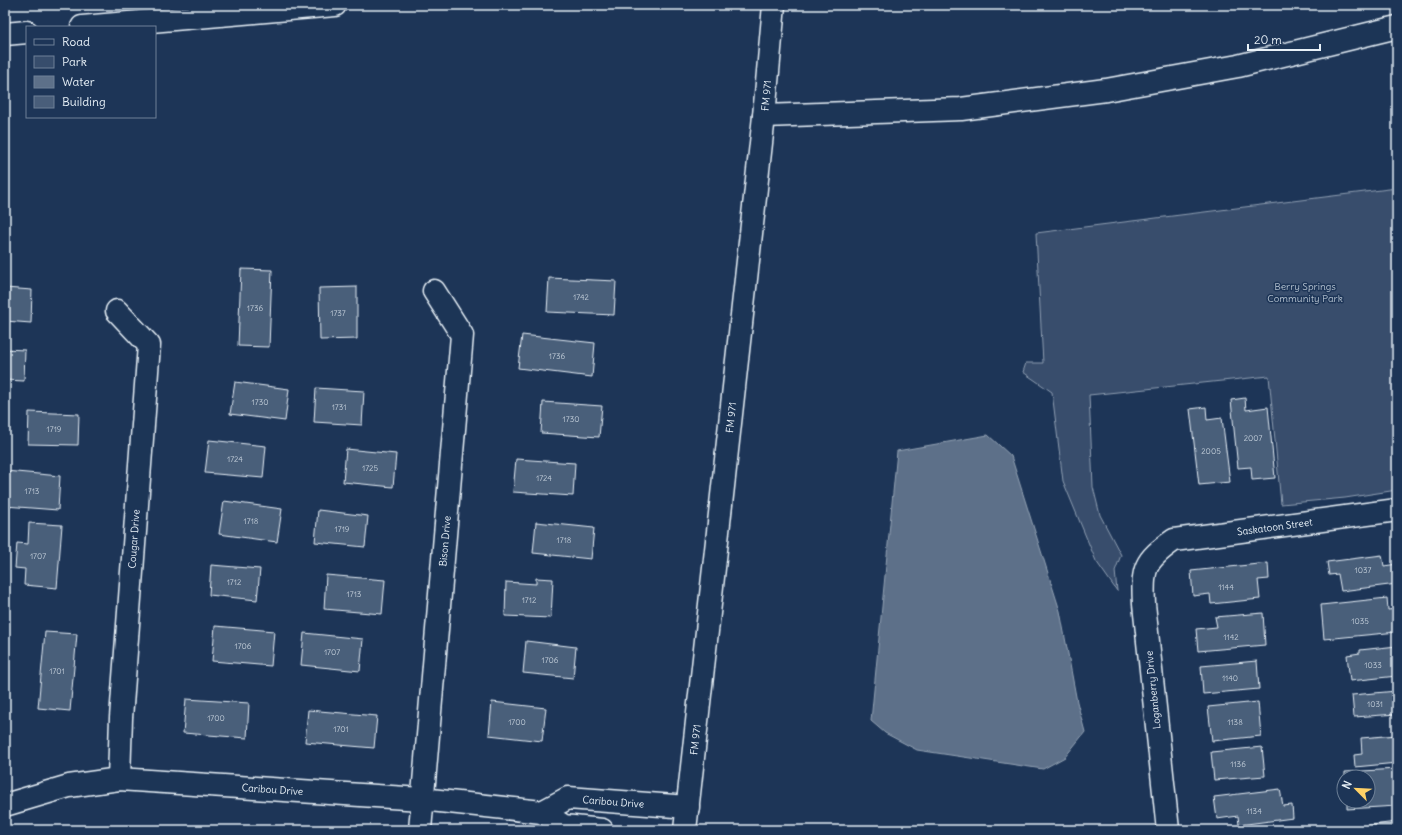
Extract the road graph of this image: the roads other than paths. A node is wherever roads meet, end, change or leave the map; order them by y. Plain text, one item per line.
1 (335, 5) edge
2 (774, 5) edge
3 (94, 26) edge
4 (1397, 27) edge
5 (26, 32) edge
6 (5, 34) edge
7 (764, 116) junction
8 (434, 291) dead end
9 (117, 311) dead end
10 (1397, 510) edge
11 (1155, 553) joint
12 (118, 779) junction
13 (421, 799) junction
14 (5, 805) edge
15 (688, 807) junction
16 (542, 812) junction
17 (420, 830) edge
18 (602, 830) edge
19 (685, 830) edge
20 (1168, 830) edge

1 - 3 main road
2 - 7 main road, FM 971 / FM 971
4 - 7 main road
5 - 6 main road
7 - 15 main road, FM 971 / FM 971
8 - 13 main road, Bison Drive
9 - 12 main road, Cougar Drive
10 - 11 main road, Saskatoon Street
11 - 20 main road, Loganberry Drive
12 - 13 main road, Caribou Drive
12 - 14 main road, Caribou Drive
13 - 16 main road, Caribou Drive
13 - 17 main road, Bison Drive
15 - 16 main road, Caribou Drive
15 - 19 main road, FM 971 / FM 971
16 - 18 main road, Caribou Drive

